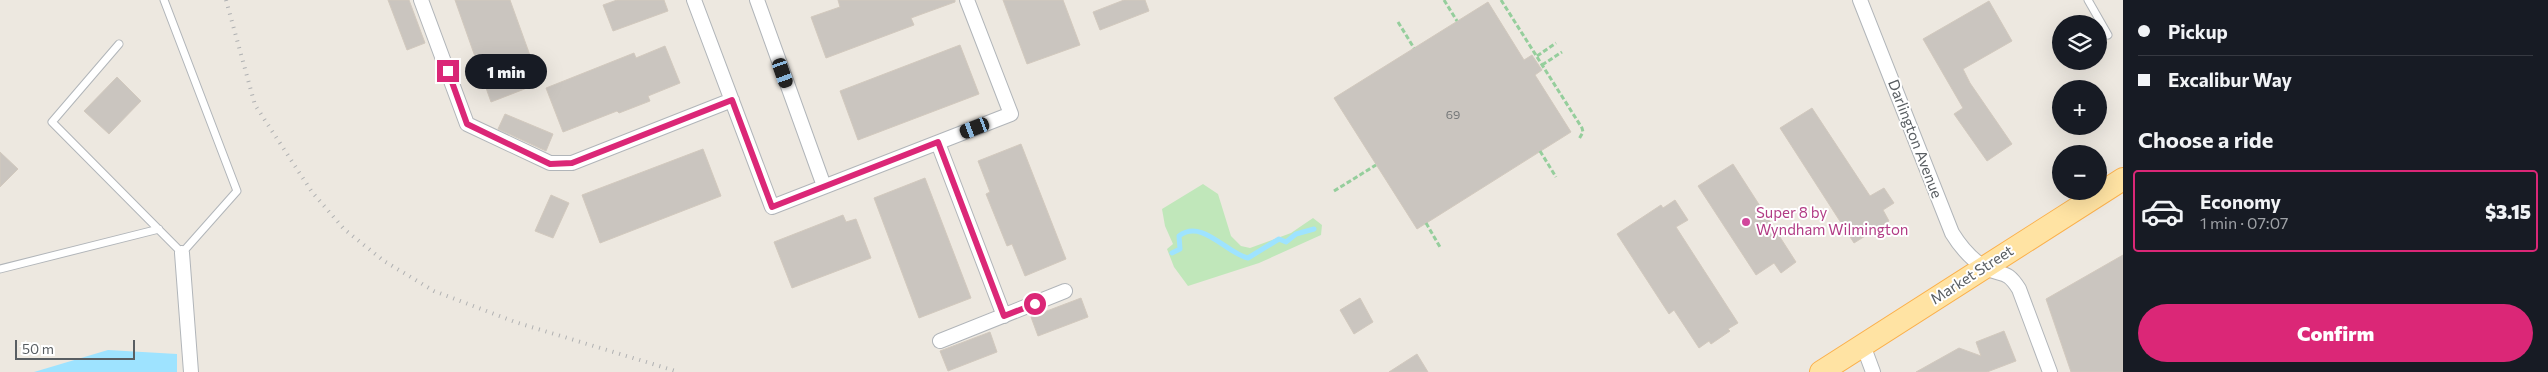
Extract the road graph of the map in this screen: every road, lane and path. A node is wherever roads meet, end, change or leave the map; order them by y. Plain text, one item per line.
1 (164, 0) edge
2 (421, 0) edge
3 (694, 0) edge
4 (757, 0) edge
5 (967, 0) edge
6 (1444, 0) edge
7 (1501, 0) edge
8 (1860, 0) edge
9 (2088, 0) edge
10 (1457, 21) dead end
11 (1398, 22) dead end
12 (2108, 35) dead end
13 (1556, 43) dead end
14 (119, 44) dead end
15 (1414, 48) dead end
16 (1562, 52) dead end
17 (1537, 56) junction
18 (1542, 65) junction
19 (732, 100) junction
20 (1579, 140) dead end
21 (938, 142) junction
22 (1540, 151) dead end
23 (1376, 165) dead end
24 (1556, 177) dead end
25 (2123, 179) edge
26 (824, 186) junction
27 (1334, 191) dead end
28 (1426, 223) dead end
29 (159, 229) junction
30 (1440, 247) dead end
31 (182, 253) junction
32 (1985, 267) junction
33 (0, 269) edge
34 (1065, 292) dead end
35 (1004, 316) junction
36 (940, 341) dead end
37 (1863, 345) junction
38 (191, 372) edge
39 (1821, 372) edge
40 (1873, 372) edge
41 (2050, 372) edge

1 - 31 lane
2 - 19 street
3 - 19 street
4 - 26 street
5 - 21 street
6 - 10 path
7 - 17 path
8 - 32 street, Darlington Avenue
9 - 12 lane
11 - 15 path
13 - 17 path
14 - 29 lane
16 - 18 path
17 - 18 path
18 - 20 path
19 - 26 street
21 - 26 street
21 - 35 street
22 - 24 path
23 - 27 path
25 - 32 main road, Market Street
28 - 30 path
29 - 31 lane
29 - 33 lane
31 - 38 street
32 - 37 main road, Market Street
32 - 41 street
34 - 35 street
35 - 36 street
37 - 39 main road, Market Street
37 - 40 street

